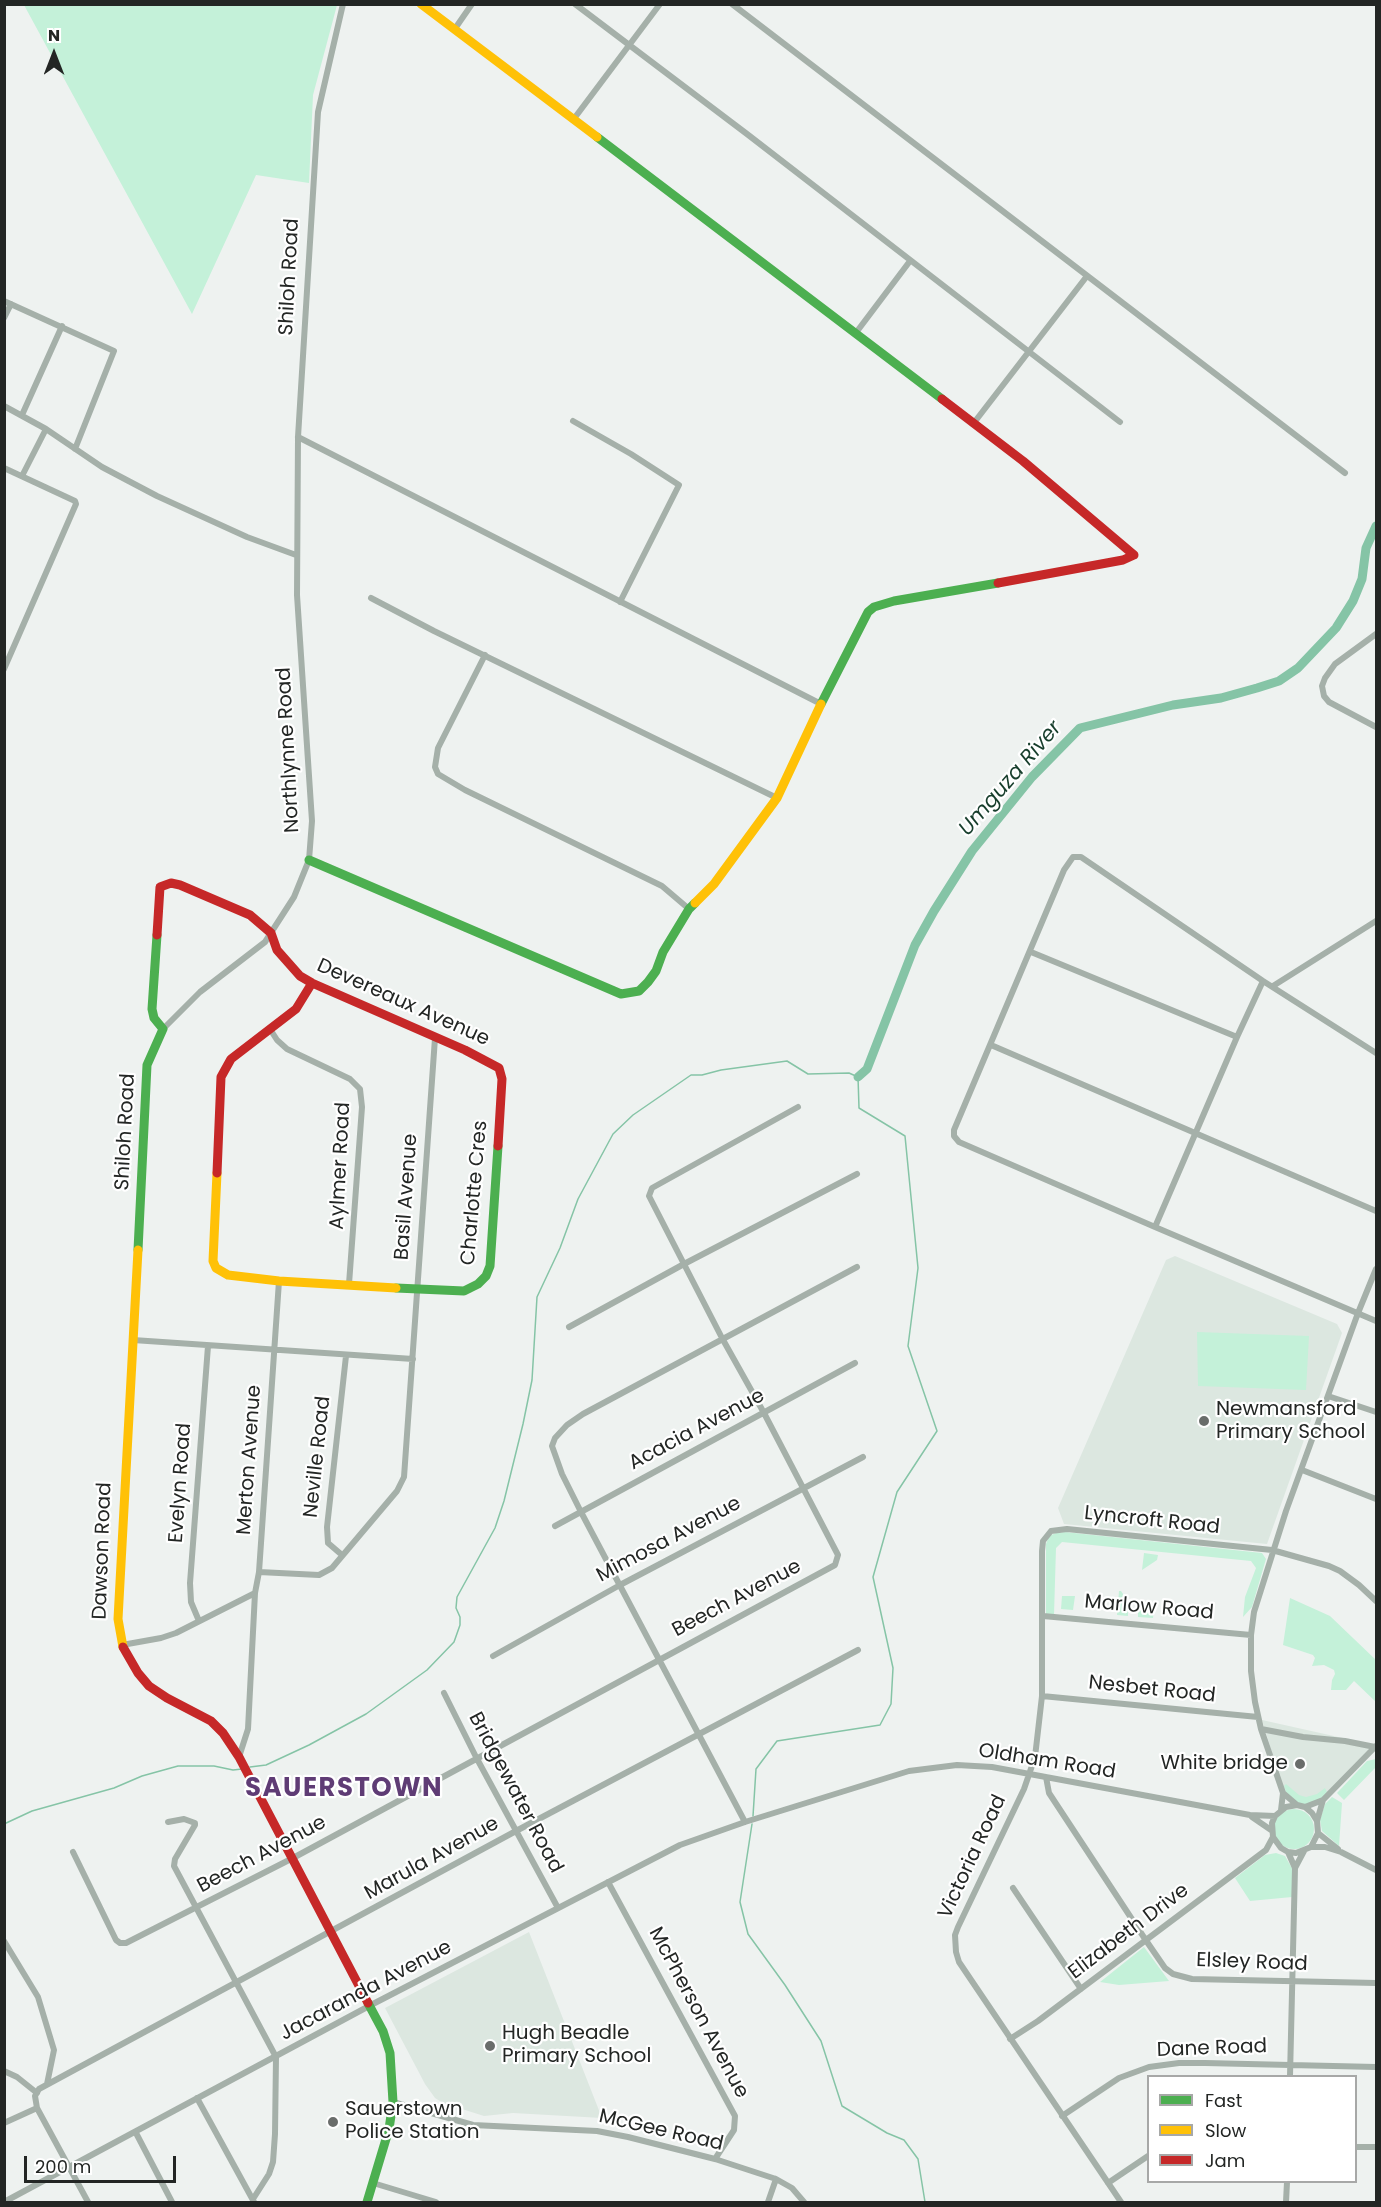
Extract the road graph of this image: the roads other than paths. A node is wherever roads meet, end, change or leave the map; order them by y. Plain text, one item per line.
1 (343, 4) edge
2 (421, 4) edge
3 (472, 4) edge
4 (575, 4) edge
5 (660, 4) edge
6 (732, 4) edge
7 (454, 30) junction
8 (629, 45) junction
9 (573, 120) junction
10 (910, 261) junction
11 (1087, 276) junction
12 (8, 302) edge
13 (4, 318) edge
14 (62, 326) junction
15 (855, 334) junction
16 (1031, 351) junction
17 (4, 406) edge
18 (22, 415) junction
19 (573, 422) dead end
20 (1120, 422) dead end
21 (973, 424) junction
22 (46, 429) junction
23 (298, 437) junction
24 (75, 449) junction
25 (4, 468) edge
26 (1344, 473) dead end
27 (22, 476) junction
28 (296, 555) junction
29 (371, 598) dead end
30 (620, 602) junction
31 (1377, 634) edge
32 (485, 655) junction
33 (5, 668) edge
34 (821, 704) junction
35 (1377, 727) edge
36 (777, 798) junction
37 (309, 860) junction
38 (689, 909) junction
39 (1377, 921) edge
40 (271, 933) junction
41 (1031, 952) junction
42 (1263, 981) junction
43 (312, 983) junction
44 (1273, 986) junction
45 (163, 1029) junction
46 (270, 1029) junction
47 (1237, 1037) junction
48 (435, 1038) junction
49 (991, 1045) junction
50 (1377, 1053) edge
51 (502, 1079) joint
52 (798, 1107) dead end
53 (1196, 1132) junction
54 (857, 1174) dead end
55 (1377, 1211) edge
56 (1155, 1227) junction
57 (684, 1264) junction
58 (857, 1267) dead end
59 (1377, 1269) edge
60 (279, 1281) junction
61 (349, 1284) junction
62 (417, 1290) junction
63 (1358, 1313) junction
64 (1377, 1321) edge
65 (133, 1326) joint
66 (568, 1328) dead end
67 (722, 1338) junction
68 (132, 1340) junction
69 (208, 1346) junction
70 (275, 1350) junction
71 (346, 1356) junction
72 (413, 1359) junction
73 (855, 1363) dead end
74 (1328, 1396) junction
75 (1377, 1412) edge
76 (764, 1413) junction
77 (863, 1456) dead end
78 (1302, 1470) junction
79 (804, 1487) junction
80 (1377, 1499) edge
81 (581, 1512) junction
82 (555, 1527) dead end
83 (1272, 1550) junction
84 (1042, 1551) joint
85 (342, 1555) junction
86 (259, 1572) junction
87 (620, 1585) junction
88 (255, 1593) junction
89 (1377, 1601) edge
90 (1043, 1616) junction
91 (199, 1621) junction
92 (1251, 1635) junction
93 (122, 1645) junction
94 (858, 1650) dead end
95 (492, 1656) dead end
96 (658, 1660) junction
97 (444, 1693) dead end
98 (1042, 1696) junction
99 (1258, 1717) junction
100 (1261, 1729) junction
101 (700, 1735) junction
102 (1376, 1746) edge
103 (239, 1757) junction
104 (476, 1758) junction
105 (1029, 1774) junction
106 (1046, 1777) junction
107 (1283, 1793) junction
108 (1323, 1800) junction
109 (1297, 1806) junction
110 (1305, 1808) junction
111 (1281, 1810) junction
112 (1250, 1815) junction
113 (1275, 1816) junction
114 (747, 1821) junction
115 (1317, 1821) junction
116 (168, 1822) dead end
117 (516, 1832) junction
118 (1318, 1833) junction
119 (1272, 1834) junction
120 (1311, 1846) junction
121 (1266, 1850) junction
122 (1284, 1850) junction
123 (1305, 1851) junction
124 (74, 1852) dead end
125 (1341, 1852) junction
126 (293, 1858) junction
127 (1295, 1868) junction
128 (1377, 1870) edge
129 (608, 1882) junction
130 (1013, 1888) dead end
131 (558, 1908) junction
132 (196, 1909) junction
133 (331, 1932) junction
134 (1145, 1939) junction
135 (4, 1941) edge
136 (1293, 1981) junction
137 (237, 1983) junction
138 (1377, 1983) edge
139 (1081, 1989) junction
140 (371, 2005) junction
141 (1010, 2039) junction
142 (276, 2057) junction
143 (1291, 2065) junction
144 (1377, 2067) edge
145 (4, 2072) edge
146 (1290, 2075) edge
147 (47, 2084) junction
148 (37, 2092) junction
149 (197, 2098) junction
150 (393, 2102) junction
151 (37, 2108) junction
152 (1062, 2116) junction
153 (4, 2123) edge
154 (136, 2133) junction
155 (1357, 2147) edge
156 (1377, 2147) edge
157 (1147, 2157) edge
158 (715, 2159) junction
159 (69, 2167) junction
160 (776, 2179) junction
161 (374, 2183) junction
162 (1108, 2183) junction
163 (1287, 2183) edge
164 (254, 2201) edge
165 (4, 2202) edge
166 (88, 2202) edge
167 (172, 2202) edge
168 (367, 2202) edge
169 (436, 2202) edge
170 (768, 2202) edge
171 (804, 2202) edge
172 (1121, 2202) edge
173 (1286, 2202) edge

1 - 23 street, Shiloh Road
2 - 7 street
3 - 7 street
4 - 8 street
5 - 8 street
6 - 11 street
7 - 9 street
8 - 9 street
8 - 10 street
9 - 15 street
10 - 15 street
10 - 16 street
11 - 16 street
11 - 26 street
12 - 13 street
12 - 14 street
14 - 18 street
14 - 24 street
15 - 21 street
16 - 20 street
16 - 21 street
17 - 18 street
18 - 22 street
19 - 30 street
21 - 34 street
22 - 24 street
22 - 27 street
23 - 28 street, Shiloh Road
23 - 30 street
24 - 28 street
25 - 27 street
27 - 33 street
28 - 37 street, Northlynne Road
29 - 32 street
30 - 34 street
31 - 35 street
32 - 36 street
32 - 38 street
34 - 36 street
36 - 38 street
37 - 38 street
37 - 40 street, Northlynne Road
39 - 44 street
40 - 43 street, Devereaux Avenue
40 - 45 street, Northlynne Road
40 - 45 street, Devereaux Avenue
41 - 42 street
41 - 47 street
41 - 49 street
42 - 44 street
42 - 47 street
43 - 46 street, Charlotte Cres
43 - 48 street, Devereaux Avenue
44 - 50 street
45 - 65 street, Shiloh Road
46 - 60 street, Charlotte Cres
46 - 61 street, Aylmer Road
47 - 53 street
48 - 51 street, Devereaux Avenue
48 - 62 street, Basil Avenue
49 - 53 street
49 - 56 street
51 - 62 street, Charlotte Cres
52 - 57 street, Beech Avenue
53 - 55 street
53 - 56 street
54 - 57 street
56 - 63 street
57 - 66 street
57 - 67 street, Beech Avenue
58 - 67 street
59 - 63 street
60 - 61 street, Charlotte Cres
60 - 70 street
61 - 62 street, Charlotte Cres
62 - 72 street, Basil Avenue
63 - 64 street
63 - 74 street
65 - 68 street, Dawson Road
67 - 76 street, Beech Avenue
67 - 81 street
68 - 69 street
68 - 93 street, Dawson Road
69 - 70 street
69 - 91 street, Evelyn Road
70 - 71 street
70 - 86 street, Merton Avenue
71 - 72 street
71 - 85 street, Neville Road
72 - 85 street, Basil Avenue
73 - 76 street, Acacia Avenue
74 - 75 street
74 - 78 street
76 - 79 street, Beech Avenue
76 - 81 street, Acacia Avenue
77 - 79 street, Mimosa Avenue
78 - 80 street
78 - 83 street
79 - 87 street, Mimosa Avenue
79 - 96 street, Beech Avenue
81 - 82 street, Acacia Avenue
81 - 87 street
83 - 84 street, Lyncroft Road
83 - 89 street, Lyncroft Road
83 - 92 street
84 - 90 street, Victoria Road
85 - 86 street, Basil Avenue
86 - 88 street, Merton Avenue
87 - 95 street, Mimosa Avenue
87 - 96 street
88 - 91 street
88 - 103 street, Merton Avenue
90 - 92 street, Marlow Road
90 - 98 street, Victoria Road
91 - 93 street
92 - 99 street
93 - 103 street, Dawson Road
94 - 101 street, Marula Avenue
96 - 101 street
96 - 104 street, Beech Avenue
97 - 104 street, Bridgewater Road
98 - 99 street, Nesbet Road
98 - 105 street, Victoria Road
99 - 100 street
100 - 102 street
100 - 107 street
101 - 114 street
101 - 117 street, Marula Avenue
102 - 108 street
103 - 126 street, Dawson Road
104 - 117 street, Bridgewater Road
104 - 126 street, Beech Avenue
105 - 106 street, Oldham Road
105 - 114 street, Oldham Road
105 - 141 street, Victoria Road
106 - 112 street, Oldham Road
106 - 134 street, Elsley Road
107 - 109 street
107 - 111 street
108 - 110 street
108 - 115 street
109 - 110 street
109 - 111 street
110 - 115 street
111 - 113 street
112 - 113 street, Oldham Road
112 - 119 street, Oldham Road
113 - 119 street
114 - 129 street, Jacaranda Avenue
115 - 118 street
116 - 132 street
117 - 131 street, Bridgewater Road
117 - 133 street, Marula Avenue
118 - 120 street
118 - 125 street
119 - 121 street, Elizabeth Drive
119 - 122 street
120 - 123 street
120 - 125 street
121 - 122 street, Elizabeth Drive
121 - 134 street, Elizabeth Drive
122 - 123 street
122 - 127 street
123 - 127 street
124 - 132 street, Beech Avenue
125 - 128 street
126 - 132 street, Beech Avenue
126 - 133 street
127 - 136 street
129 - 131 street, Jacaranda Avenue
129 - 158 street, McPherson Avenue
130 - 139 street
131 - 140 street, Jacaranda Avenue
132 - 137 street
133 - 137 street, Marula Avenue
133 - 140 street
134 - 136 street, Elsley Road
134 - 139 street, Elizabeth Drive
135 - 147 street
136 - 138 street, Elsley Road
136 - 143 street
137 - 142 street
137 - 147 street, Marula Avenue
139 - 141 street, Elizabeth Drive
140 - 142 street, Jacaranda Avenue
140 - 150 street
141 - 152 street, Victoria Road
142 - 149 street, Jacaranda Avenue
142 - 164 street
143 - 144 street, Dane Road
143 - 146 street
143 - 152 street, Dane Road
145 - 148 street
147 - 148 street, Marula Avenue
148 - 151 street
149 - 154 street, Jacaranda Avenue
149 - 164 street
150 - 158 street, McGee Road
150 - 161 street
151 - 153 street
151 - 159 street
152 - 162 street, Victoria Road
154 - 159 street, Jacaranda Avenue
154 - 167 street
155 - 156 street
157 - 162 street
158 - 160 street, McGee Road
159 - 165 street, Jacaranda Avenue
159 - 166 street
160 - 170 street
160 - 171 street, McGee Road
161 - 168 street
161 - 169 street
162 - 172 street, Victoria Road
163 - 173 street

